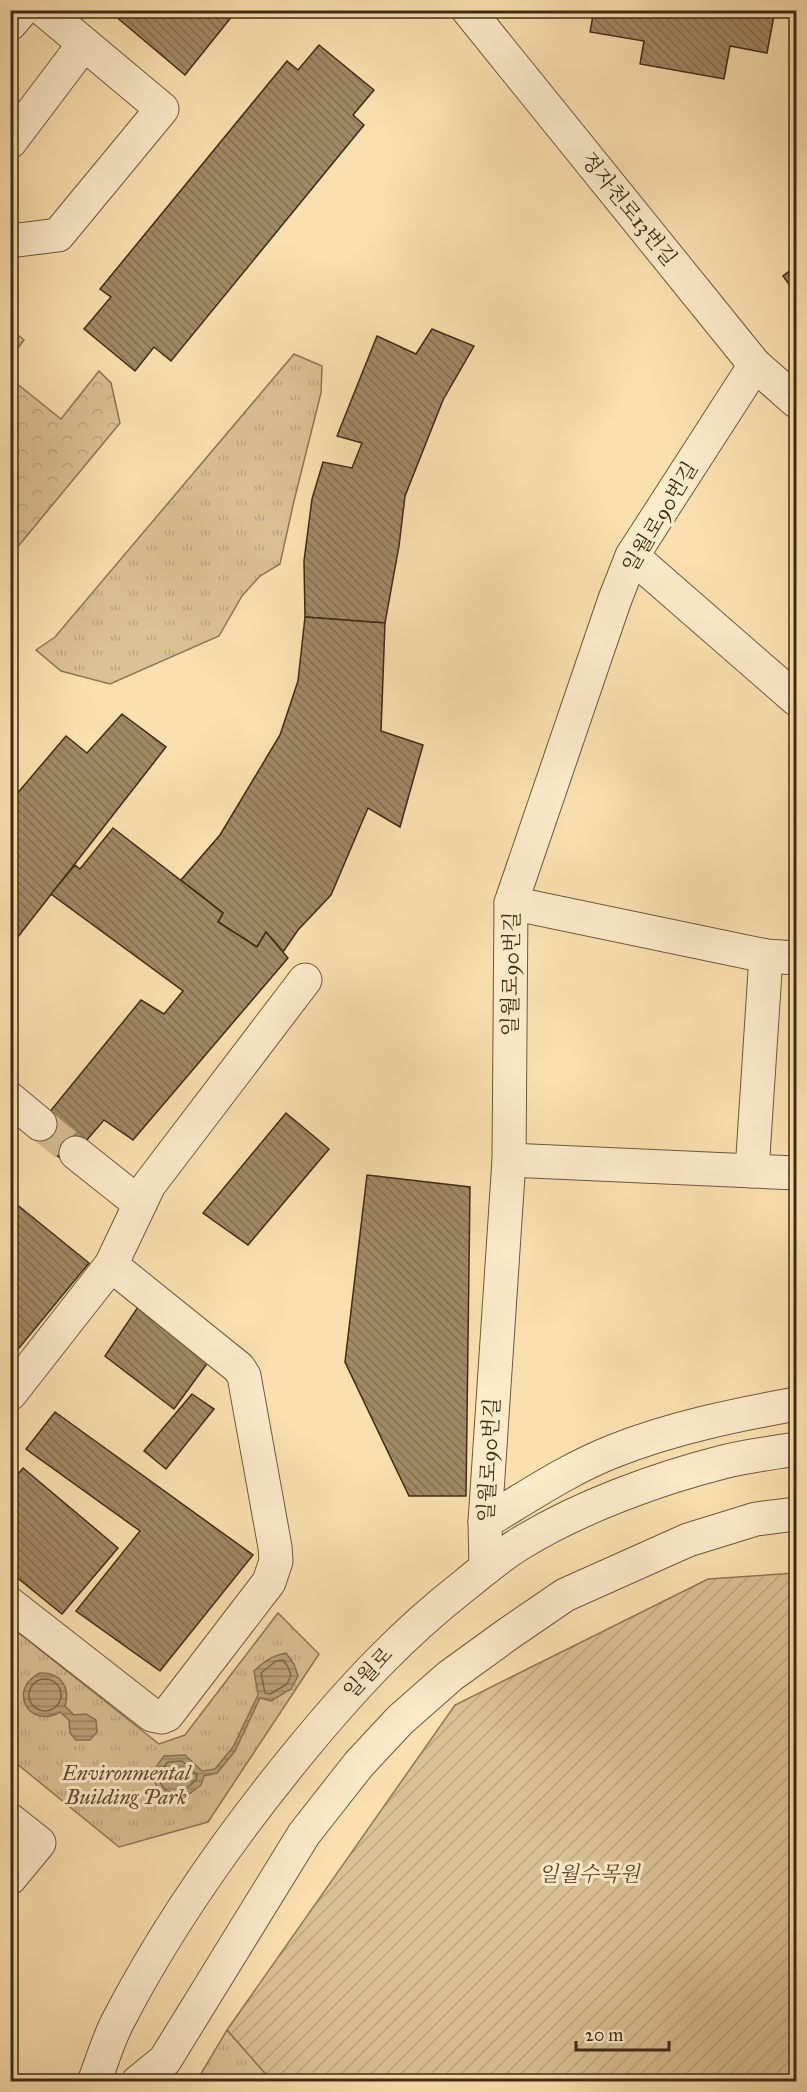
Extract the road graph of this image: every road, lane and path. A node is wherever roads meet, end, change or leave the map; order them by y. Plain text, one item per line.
1 (22, 10) edge
2 (44, 10) edge
3 (468, 10) edge
4 (10, 24) edge
5 (84, 44) junction
6 (10, 142) edge
7 (10, 241) edge
8 (755, 365) junction
9 (796, 401) edge
10 (632, 556) junction
11 (796, 699) edge
12 (511, 903) junction
13 (781, 957) edge
14 (305, 980) dead end
15 (10, 1100) edge
16 (40, 1124) tunnel mouth
17 (76, 1153) tunnel mouth
18 (509, 1160) junction
19 (752, 1171) junction
20 (796, 1173) edge
21 (140, 1204) junction
22 (111, 1264) junction
23 (10, 1394) edge
24 (796, 1404) edge
25 (796, 1449) edge
26 (796, 1514) edge
27 (485, 1522) junction
28 (486, 1568) junction
29 (10, 1604) edge
30 (10, 1820) edge
31 (10, 1878) edge
32 (94, 2082) edge
33 (138, 2082) edge

1 - 4 street
2 - 5 street
3 - 8 street, 정자천로13번길
5 - 6 street
5 - 7 street
8 - 9 street, 정자천로13번길
8 - 10 street, 일월로90번길
10 - 11 street
10 - 12 street, 일월로90번길
12 - 13 street
12 - 18 street, 일월로90번길
13 - 19 street
14 - 21 street
15 - 16 street
17 - 21 street
18 - 19 street
18 - 27 street, 일월로90번길
19 - 20 street
21 - 22 street
22 - 23 street
22 - 29 street
24 - 27 street
25 - 28 street, 일월로
26 - 33 street
27 - 28 street, 일월로90번길
28 - 32 street, 일월로
30 - 31 street

